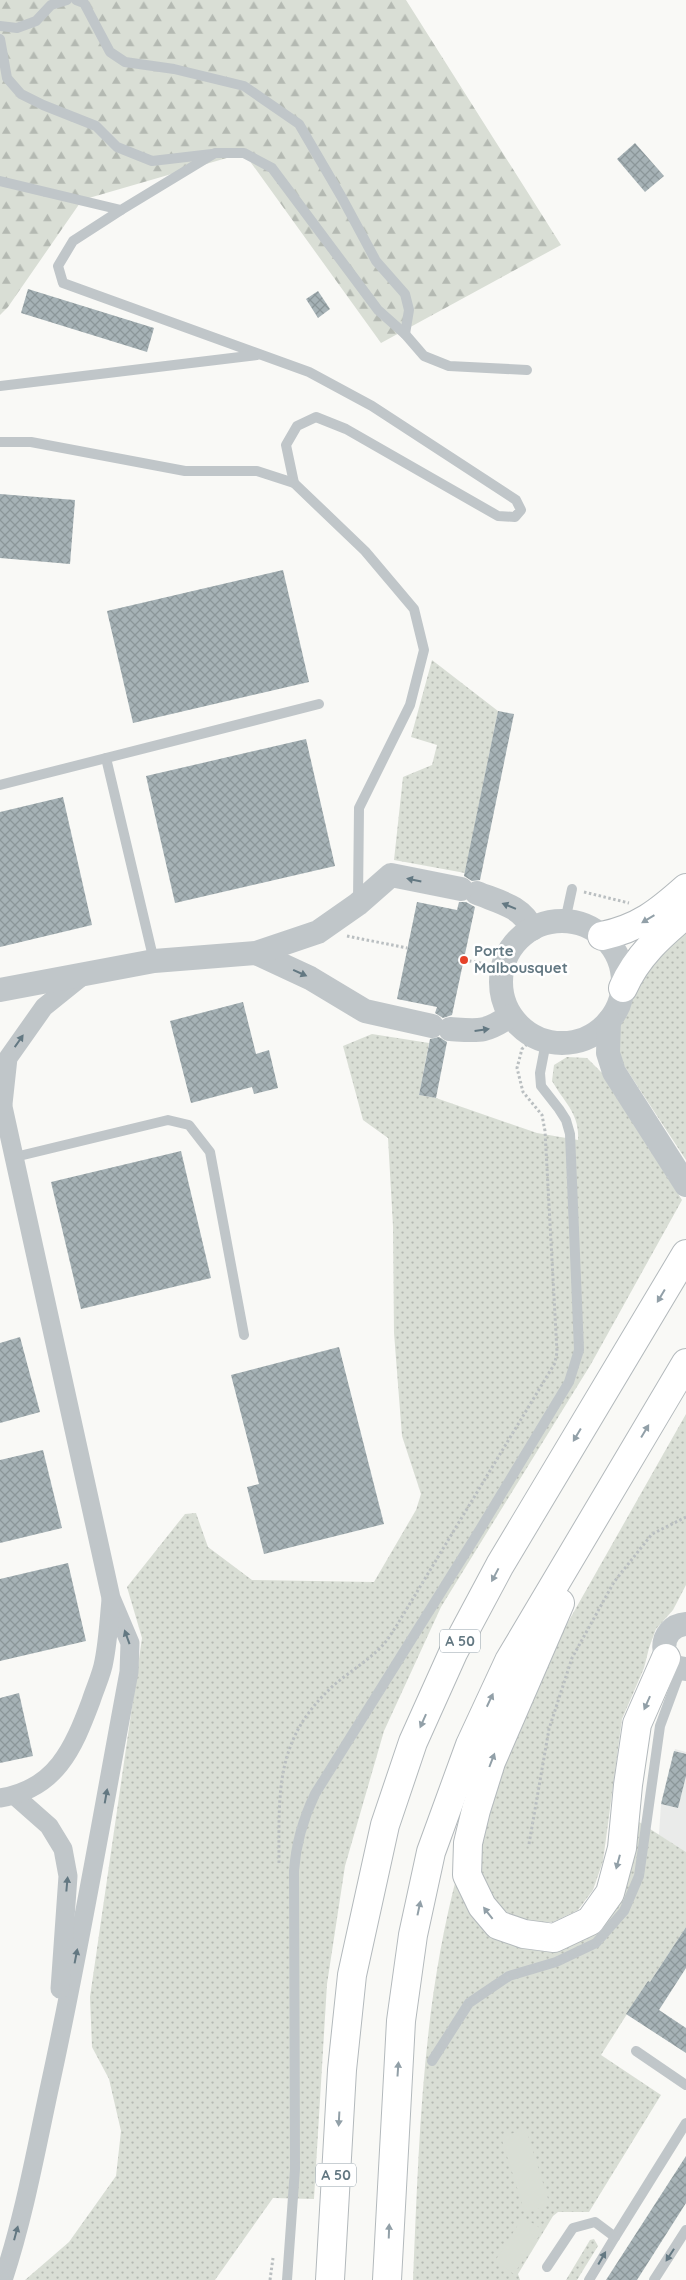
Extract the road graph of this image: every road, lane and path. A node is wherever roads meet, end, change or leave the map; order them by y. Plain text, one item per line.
1 (67, 0) edge
2 (76, 0) edge
3 (0, 26) edge
4 (0, 39) edge
5 (215, 153) junction
6 (0, 181) edge
7 (121, 210) junction
8 (405, 334) junction
9 (261, 355) junction
10 (527, 370) dead end
11 (0, 386) edge
12 (0, 442) edge
13 (294, 483) junction
14 (320, 704) dead end
15 (106, 758) junction
16 (0, 785) edge
17 (686, 888) edge
18 (572, 889) joint
19 (637, 903) dead end
20 (358, 904) junction
21 (686, 914) edge
22 (565, 921) junction
23 (532, 929) junction
24 (346, 936) dead end
25 (602, 936) junction
26 (407, 948) dead end
27 (256, 953) junction
28 (464, 960) dead end
29 (154, 961) junction
30 (503, 967) junction
31 (88, 972) junction
32 (623, 988) junction
33 (0, 990) edge
34 (510, 1016) junction
35 (609, 1022) junction
36 (540, 1039) junction
37 (571, 1043) junction
38 (614, 1072) junction
39 (2, 1098) edge
40 (532, 1105) dead end
41 (8, 1159) edge
42 (686, 1185) edge
43 (686, 1254) edge
44 (244, 1335) dead end
45 (686, 1364) edge
46 (620, 1472) junction
47 (686, 1517) edge
48 (111, 1598) junction
49 (685, 1622) edge
50 (678, 1666) edge
51 (8, 1797) edge
52 (529, 1844) dead end
53 (636, 2051) dead end
54 (57, 2055) junction
55 (432, 2061) dead end
56 (686, 2085) edge
57 (686, 2123) edge
58 (686, 2230) edge
59 (615, 2237) junction
60 (547, 2267) dead end
61 (2, 2280) edge
62 (287, 2280) edge
63 (330, 2280) edge
64 (387, 2280) edge
65 (589, 2280) edge
66 (654, 2280) edge

1 - 3 lane
2 - 8 lane
4 - 5 lane
5 - 7 lane
5 - 8 lane
6 - 7 lane
7 - 9 lane
8 - 10 lane
9 - 11 lane
9 - 13 lane
12 - 13 lane
13 - 20 lane
14 - 15 lane
15 - 16 lane
15 - 29 lane
17 -> 25 highway
18 - 19 path
18 - 22 lane
23 -> 20 street
20 - 27 street
21 - 32 highway
22 - 23 street
22 - 25 street
23 - 30 street
24 - 26 path
25 - 32 street
27 - 29 street
27 -> 34 street
28 - 30 path
29 - 31 street
30 - 34 street
31 - 33 street
39 -> 31 street
32 - 35 street
34 - 36 street
35 - 37 street
35 - 38 street
36 - 37 street
36 - 40 path
36 - 62 lane
37 - 38 street
38 - 42 street
39 - 41 street
41 - 44 lane
41 - 48 street
43 -> 63 highway, A 50
46 -> 45 highway
50 -> 46 highway
64 -> 46 highway
47 - 52 path
48 - 51 street
54 -> 48 street
49 - 50 street
50 - 55 lane
54 -> 51 street
53 - 56 lane
61 -> 54 street
57 - 59 lane
58 -> 66 lane
59 - 60 lane
65 -> 59 lane

